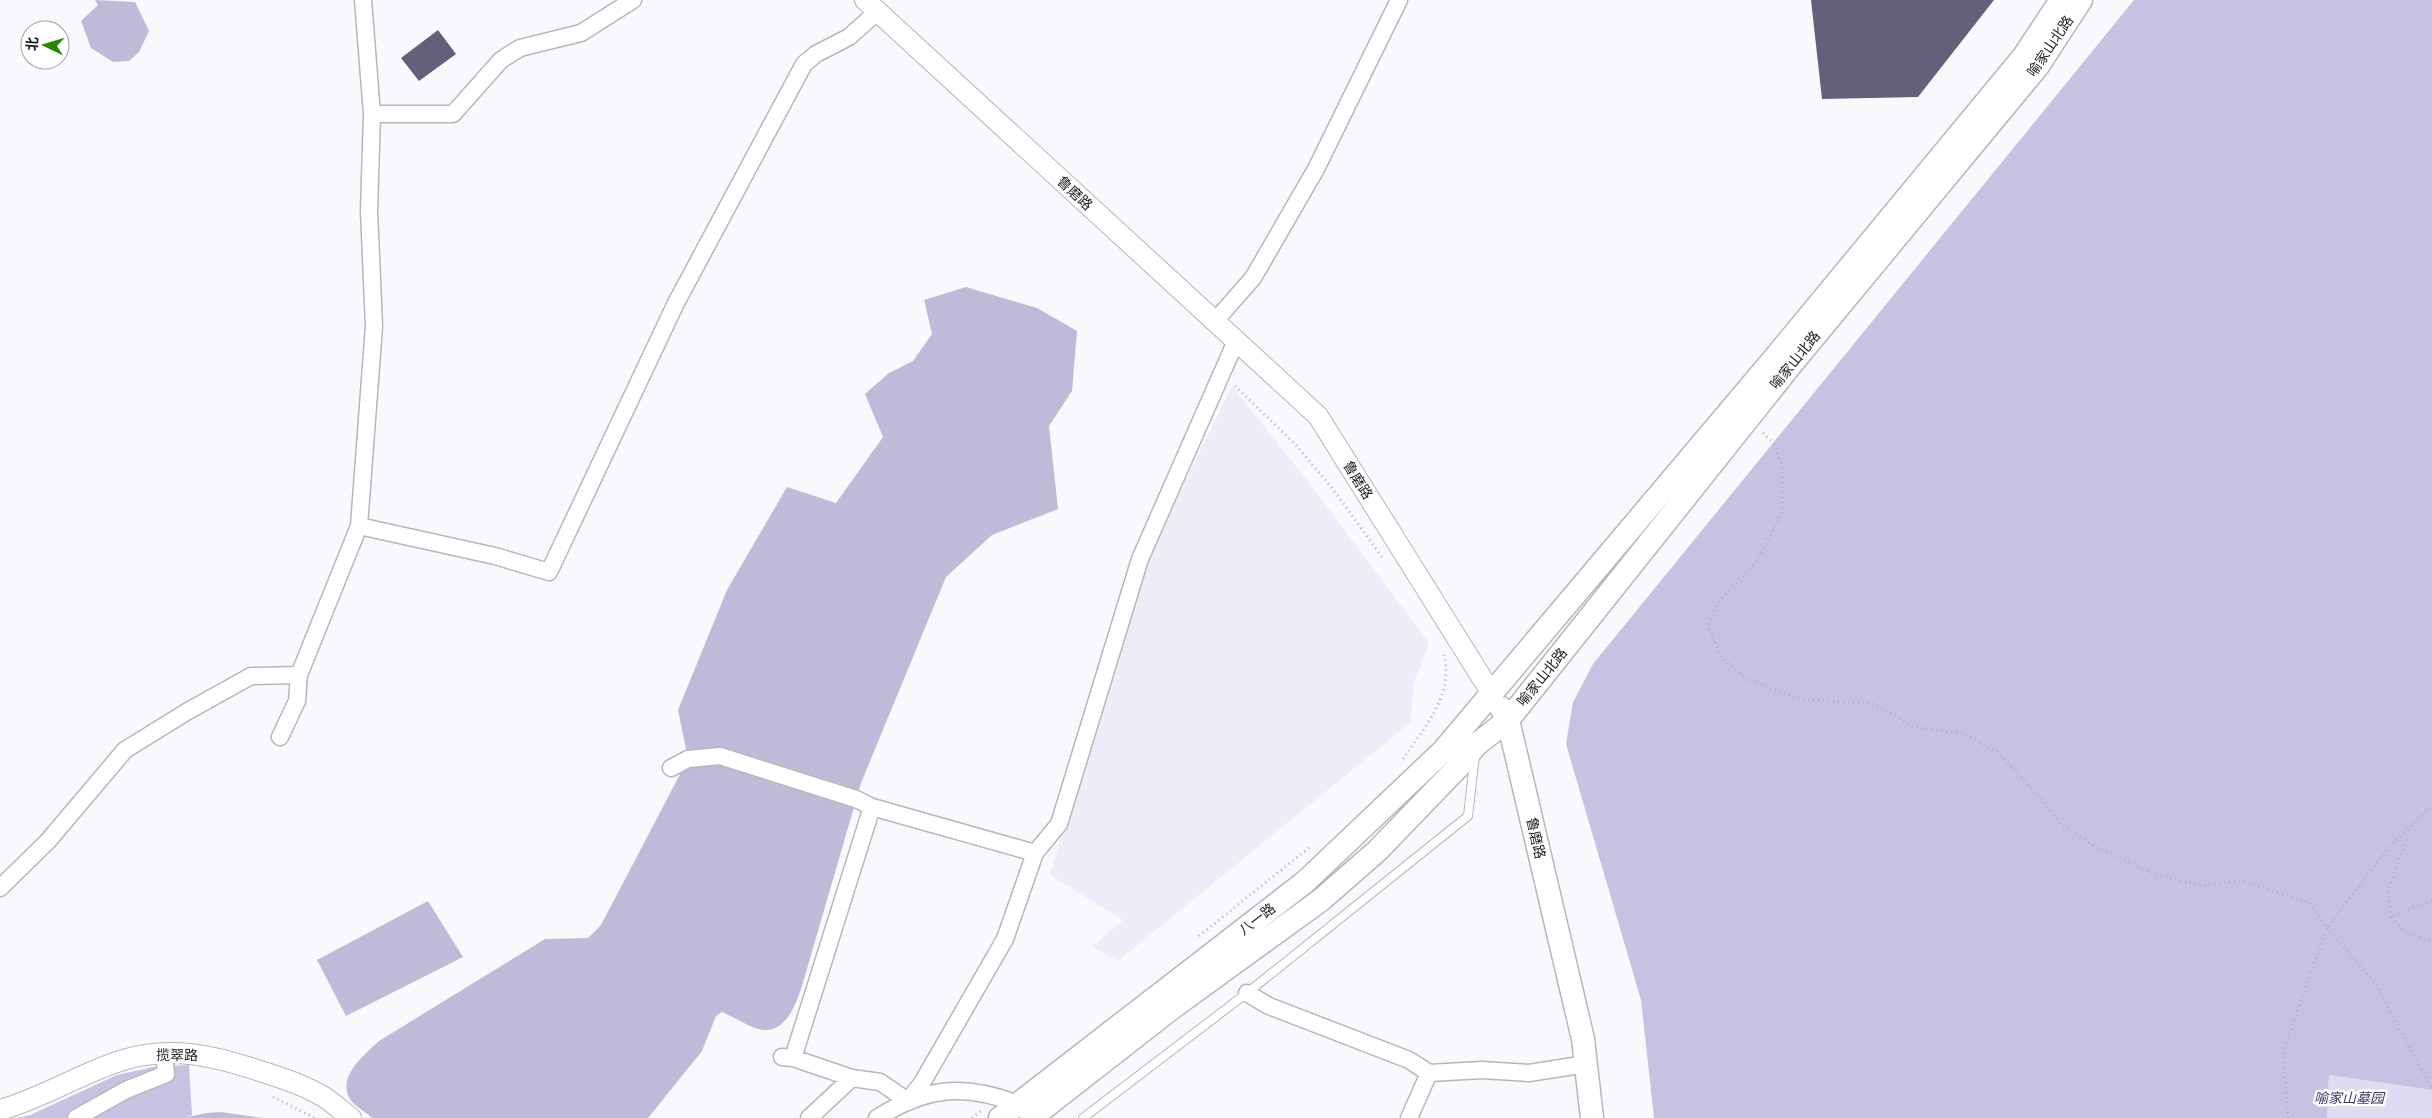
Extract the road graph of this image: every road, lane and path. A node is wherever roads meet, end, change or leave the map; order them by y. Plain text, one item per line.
1 (363, 0) edge
2 (633, 0) edge
3 (1399, 0) edge
4 (2061, 0) edge
5 (2081, 0) edge
6 (872, 4) edge
7 (372, 114) junction
8 (1215, 321) junction
9 (1236, 341) junction
10 (1222, 373) junction
11 (1745, 422) junction
12 (359, 526) junction
13 (1383, 558) dead end
14 (1442, 648) dead end
15 (299, 675) junction
16 (1492, 694) junction
17 (1508, 720) junction
18 (280, 736) dead end
19 (1476, 745) junction
20 (1400, 764) dead end
21 (671, 768) dead end
22 (2432, 805) edge
23 (872, 807) junction
24 (2412, 824) junction
25 (1312, 845) dead end
26 (1035, 853) junction
27 (0, 888) edge
28 (2432, 900) edge
29 (2391, 917) junction
30 (2327, 928) junction
31 (1197, 937) dead end
32 (2432, 941) edge
33 (1246, 993) junction
34 (164, 1053) junction
35 (1586, 1064) junction
36 (1429, 1073) junction
37 (852, 1078) junction
38 (2432, 1089) edge
39 (266, 1094) dead end
40 (908, 1101) junction
41 (1012, 1109) edge
42 (0, 1110) edge
43 (76, 1118) edge
44 (315, 1118) edge
45 (351, 1118) edge
46 (809, 1118) edge
47 (877, 1118) edge
48 (972, 1118) edge
49 (1083, 1118) edge
50 (1409, 1118) edge
51 (1592, 1118) edge
52 (2288, 1118) edge

1 - 7 street
2 - 7 street
3 - 8 street
4 - 16 main road, 喻家山北路
5 - 11 main road, 喻家山北路
6 - 8 street, 鲁磨路
6 - 12 street
7 - 12 street
8 - 9 street, 鲁磨路
9 - 10 street
9 - 16 street, 鲁磨路
10 - 13 path
10 - 26 street
11 - 17 main road, 喻家山北路
11 - 30 path
12 - 15 street
14 - 20 path
15 - 18 street
15 - 27 street
16 - 17 main road, 鲁磨路
16 - 41 main road, 八一路
17 - 19 main road, 八一路
17 - 35 main road, 鲁磨路
19 - 33 lane
19 - 41 main road, 八一路
21 - 23 street
22 - 24 path
23 - 26 street
23 - 37 street
24 - 29 path
24 - 30 path
25 - 31 path
26 - 40 street
28 - 29 path
29 - 32 path
30 - 38 path
30 - 52 path
33 - 36 street
33 - 49 lane
34 - 42 street, 揽翠路
34 - 43 street
34 - 45 street, 揽翠路
35 - 36 street
35 - 51 main road, 鲁磨路
36 - 50 street
37 - 40 street
37 - 46 street
39 - 44 path
40 - 41 street
40 - 47 street
41 - 48 path

